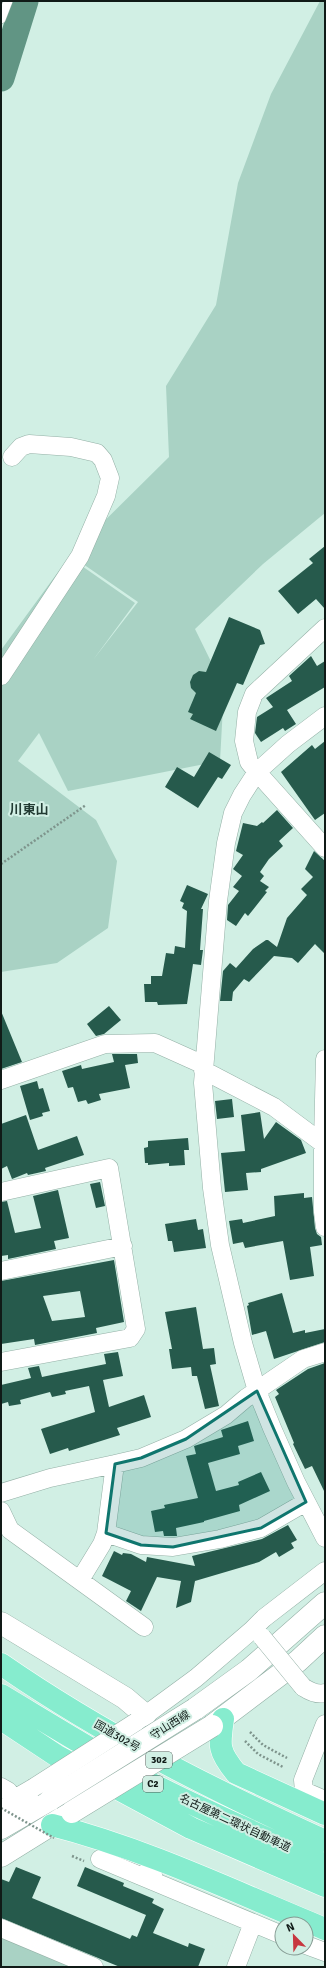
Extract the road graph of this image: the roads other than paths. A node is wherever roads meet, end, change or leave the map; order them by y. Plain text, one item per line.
1 (8, 1) edge
2 (1, 19) edge
3 (12, 457) dead end
4 (325, 628) edge
5 (1, 676) edge
6 (325, 716) edge
7 (257, 772) junction
8 (322, 840) edge
9 (325, 1058) edge
10 (204, 1068) junction
11 (1, 1080) edge
12 (324, 1144) edge
13 (1, 1192) edge
14 (325, 1227) edge
15 (123, 1246) junction
16 (1, 1271) edge
17 (325, 1352) edge
18 (1, 1362) edge
19 (257, 1391) junction
20 (115, 1464) junction
21 (1, 1493) edge
22 (306, 1502) junction
23 (1, 1511) edge
24 (106, 1533) junction
25 (325, 1538) edge
26 (325, 1571) edge
27 (80, 1580) junction
28 (325, 1602) edge
29 (1, 1623) edge
30 (144, 1627) dead end
31 (257, 1634) junction
32 (325, 1636) edge
33 (1, 1664) edge
34 (325, 1692) edge
35 (1, 1695) edge
36 (140, 1719) junction
37 (1, 1720) edge
38 (218, 1723) junction
39 (325, 1724) edge
40 (1, 1787) edge
41 (42, 1793) junction
42 (325, 1800) edge
43 (8, 1804) edge
44 (1, 1814) edge
45 (325, 1814) edge
46 (1, 1828) edge
47 (53, 1831) junction
48 (325, 1841) edge
49 (1, 1856) edge
50 (147, 1856) junction
51 (95, 1862) road end
52 (325, 1865) edge
53 (155, 1882) junction
54 (325, 1886) edge
55 (253, 1923) junction
56 (1, 1928) edge
57 (325, 1929) edge
58 (274, 1932) edge
59 (314, 1948) edge
60 (325, 1952) edge
61 (94, 1967) edge
62 (236, 1967) edge

1 - 2 lane
3 - 5 street
4 - 7 street
6 - 7 street
7 - 8 street
7 - 10 street
9 - 12 street
10 - 11 street
10 - 12 street
10 - 19 street
12 - 14 street
13 - 15 street
15 - 16 street
15 - 18 street
17 - 19 street
19 - 20 street
19 - 22 street
20 - 21 street
20 - 24 street
22 - 24 street
22 - 25 street
23 - 27 street
24 - 27 street
26 - 31 street
27 - 30 street
28 - 41 main road, 守山西線, bridge
29 - 36 main road
31 - 34 street, bridge
31 - 36 street
32 - 38 main road, 守山西線
33 - 48 highway, 国道302号 / 302
35 - 52 highway, 名古屋第二環状自動車道 / C2
36 - 41 street, bridge
37 - 54 highway, 名古屋第二環状自動車道 / C2
38 - 45 highway
38 - 47 main road, 守山西線, bridge
39 - 42 street
40 - 43 street
41 - 43 street
41 - 46 main road, 守山西線
43 - 44 street
47 - 49 main road, 守山西線
47 - 50 highway
50 - 53 street
50 - 57 highway
51 - 53 street
53 - 55 street
55 - 58 street
55 - 62 street
56 - 61 street
59 - 60 street

